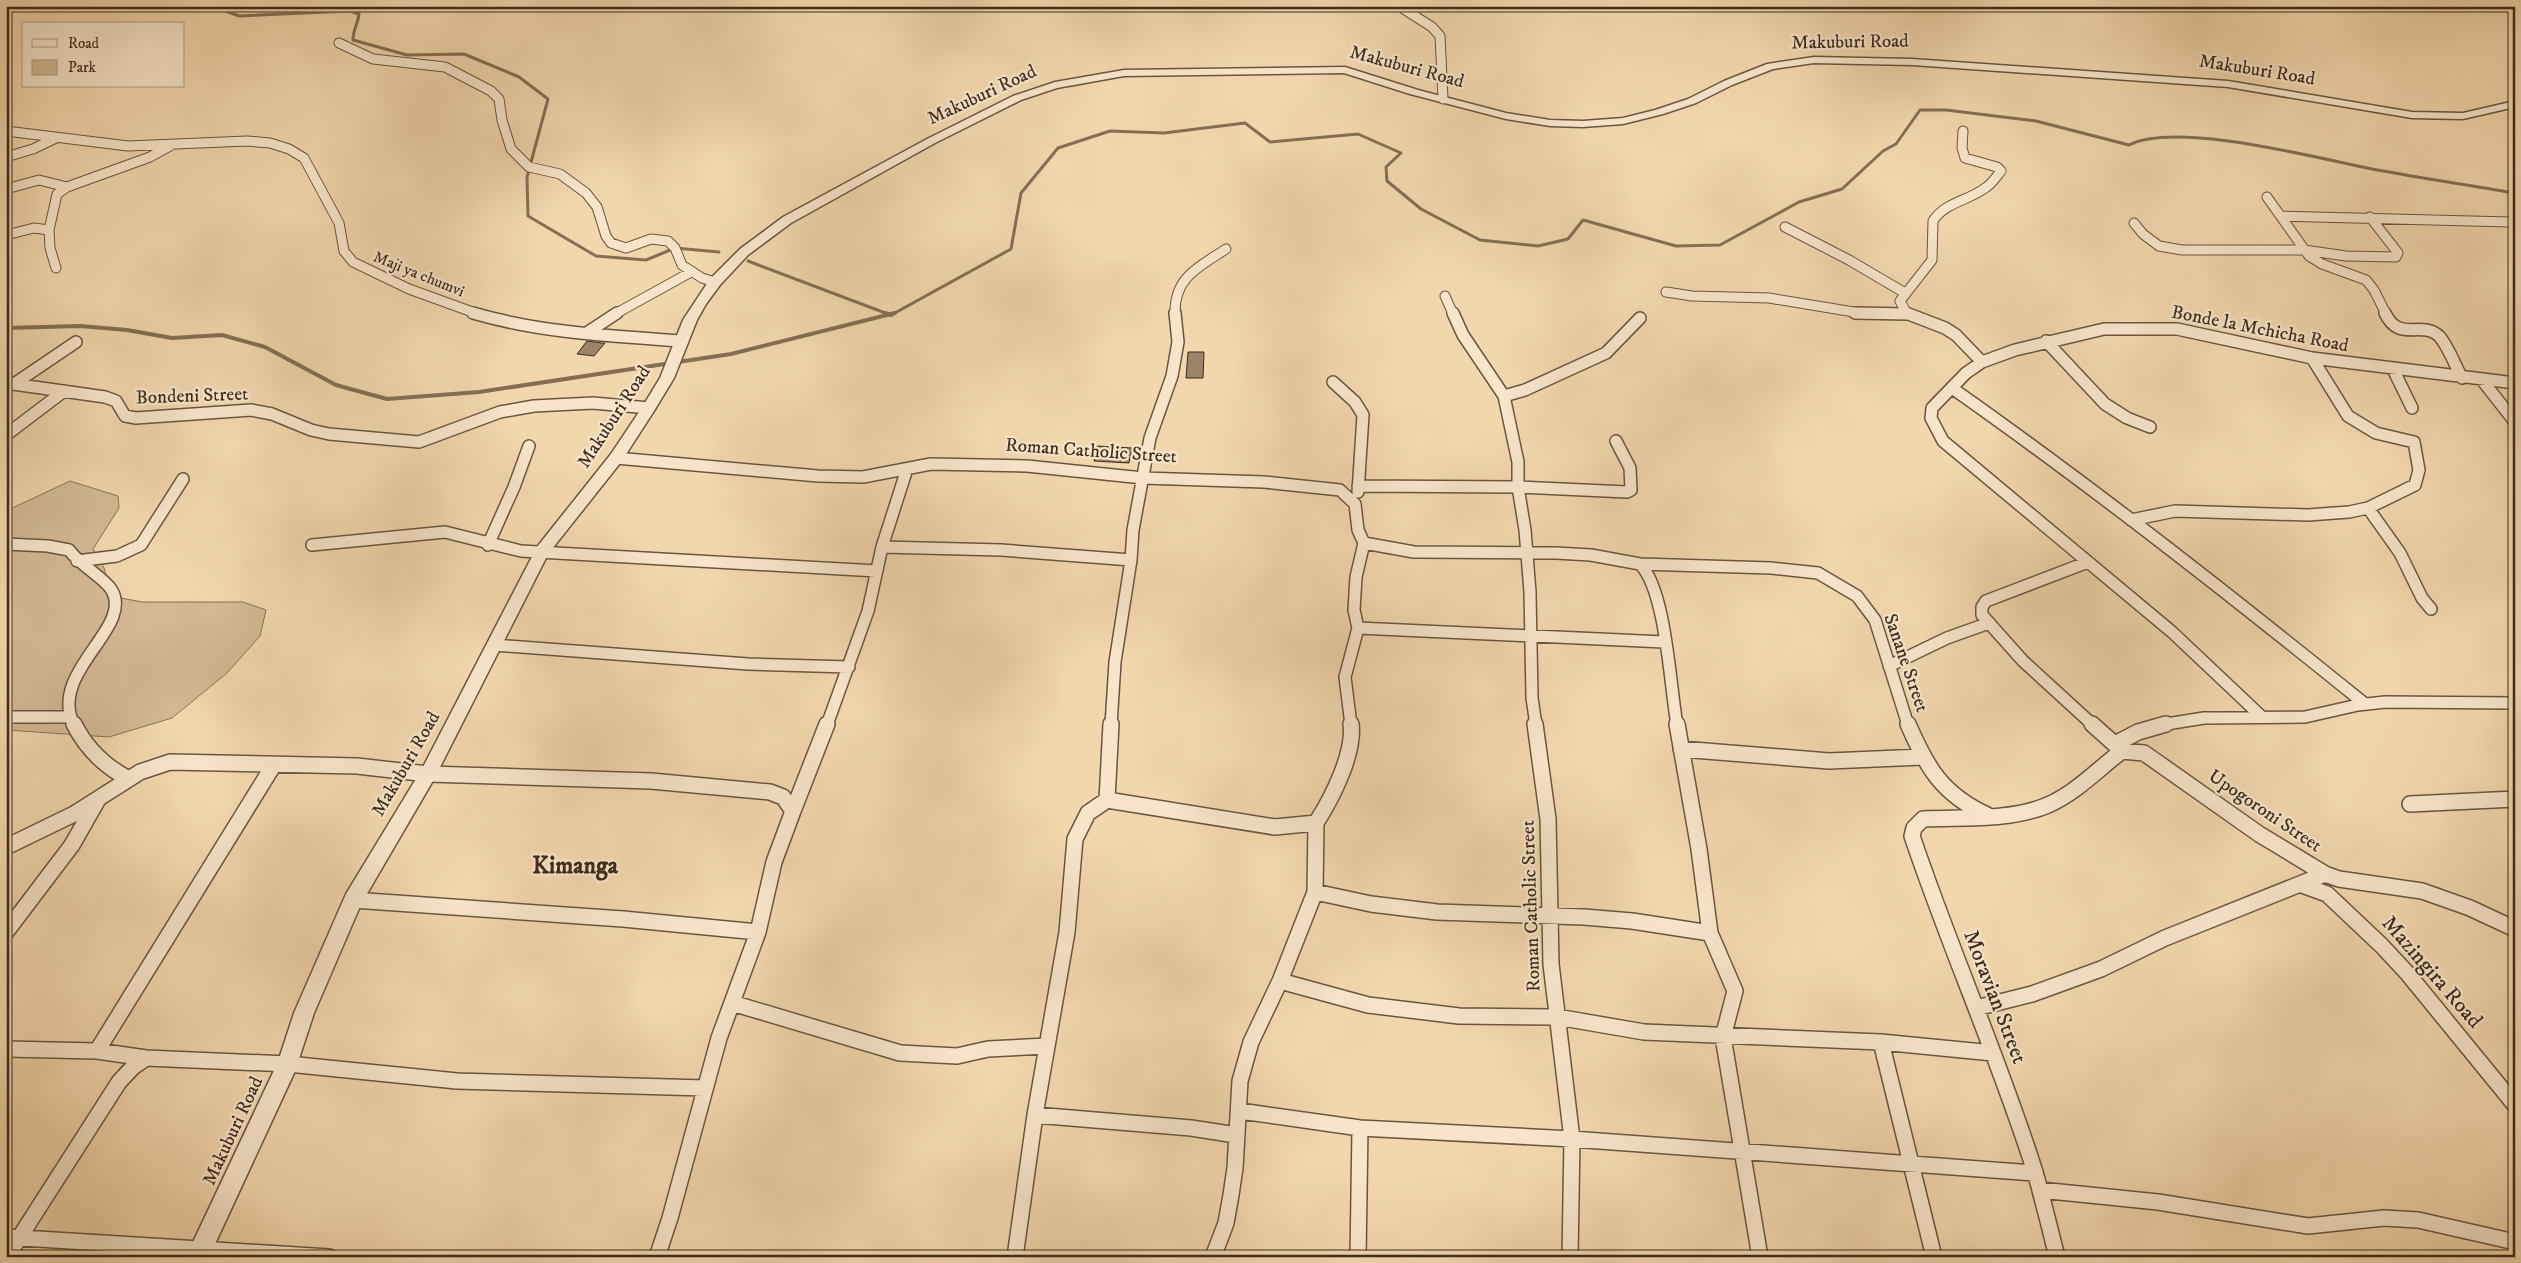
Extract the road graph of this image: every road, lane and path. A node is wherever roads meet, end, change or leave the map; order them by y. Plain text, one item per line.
1 (1399, 6) edge
2 (339, 43) dead end
3 (1443, 99) junction
4 (2515, 104) edge
5 (6, 131) edge
6 (1963, 132) dead end
7 (56, 138) junction
8 (170, 146) junction
9 (6, 157) edge
10 (67, 187) junction
11 (6, 189) edge
12 (2267, 197) dead end
13 (2281, 216) junction
14 (2370, 217) junction
15 (2510, 222) dead end
16 (2134, 223) dead end
17 (1785, 227) dead end
18 (49, 230) junction
19 (6, 235) edge
20 (1226, 249) dead end
21 (2304, 250) junction
22 (56, 268) dead end
23 (691, 272) junction
24 (715, 282) junction
25 (1666, 292) dead end
26 (1905, 293) junction
27 (1445, 296) dead end
28 (1907, 314) junction
29 (1640, 318) dead end
30 (588, 332) junction
31 (682, 341) junction
32 (2046, 341) junction
33 (76, 342) dead end
34 (2312, 358) junction
35 (1982, 362) junction
36 (2393, 369) junction
37 (2462, 378) junction
38 (2482, 380) junction
39 (1333, 382) dead end
40 (2515, 383) edge
41 (10, 384) edge
42 (1952, 388) junction
43 (64, 391) junction
44 (1504, 396) junction
45 (649, 408) junction
46 (2412, 408) dead end
47 (2515, 422) edge
48 (2150, 427) dead end
49 (6, 435) edge
50 (1616, 441) dead end
51 (529, 446) dead end
52 (616, 458) junction
53 (907, 469) junction
54 (1143, 478) junction
55 (182, 479) dead end
56 (1358, 486) junction
57 (1518, 487) junction
58 (1358, 506) junction
59 (2368, 508) junction
60 (2131, 520) junction
61 (1364, 542) junction
62 (6, 544) edge
63 (312, 545) dead end
64 (488, 545) junction
65 (882, 547) junction
66 (542, 551) junction
67 (1528, 554) junction
68 (1131, 560) junction
69 (77, 561) junction
70 (2088, 562) junction
71 (1640, 564) junction
72 (877, 571) junction
73 (2431, 609) dead end
74 (1989, 624) junction
75 (1358, 628) junction
76 (1531, 634) junction
77 (1664, 642) junction
78 (494, 646) junction
79 (1889, 666) junction
80 (849, 667) junction
81 (2515, 703) edge
82 (2365, 704) junction
83 (6, 717) edge
84 (68, 717) junction
85 (2262, 717) junction
86 (2119, 748) junction
87 (1681, 749) junction
88 (1922, 757) junction
89 (273, 766) junction
90 (428, 774) junction
91 (128, 778) junction
92 (2515, 798) edge
93 (1108, 800) junction
94 (97, 801) junction
95 (2410, 804) dead end
96 (793, 811) junction
97 (1987, 814) junction
98 (1316, 823) junction
99 (6, 847) edge
100 (2325, 874) junction
101 (2302, 885) junction
102 (1315, 892) junction
103 (353, 900) junction
104 (1550, 915) junction
105 (2515, 929) edge
106 (6, 932) edge
107 (758, 932) junction
108 (1710, 933) junction
109 (1280, 981) junction
110 (732, 1003) junction
111 (1976, 1008) junction
112 (1558, 1017) junction
113 (1723, 1036) junction
114 (1881, 1042) junction
115 (1047, 1046) junction
116 (6, 1049) edge
117 (97, 1051) junction
118 (1993, 1053) junction
119 (146, 1058) junction
120 (288, 1064) junction
121 (705, 1088) junction
122 (2515, 1105) edge
123 (1240, 1111) junction
124 (1035, 1115) junction
125 (1360, 1128) junction
126 (1236, 1135) junction
127 (1572, 1139) junction
128 (1743, 1152) junction
129 (1910, 1165) junction
130 (2035, 1173) junction
131 (2040, 1190) junction
132 (12, 1237) edge
133 (2515, 1242) edge
134 (199, 1253) edge
135 (7, 1257) edge
136 (329, 1257) edge
137 (657, 1257) edge
138 (1015, 1257) edge
139 (1213, 1257) edge
140 (1358, 1257) edge
141 (1570, 1257) edge
142 (1760, 1257) edge
143 (1934, 1257) edge
144 (2056, 1257) edge

1 - 3 street
2 - 23 street
3 - 4 street, Makuburi Road
3 - 24 street, Makuburi Road
5 - 7 street, Maji ya chumvi
6 - 26 street
7 - 8 street, Maji ya chumvi
7 - 9 street
8 - 10 street
8 - 30 street, Maji ya chumvi
10 - 11 street
10 - 18 street
12 - 13 street
13 - 14 street
13 - 21 street
14 - 15 street
14 - 21 street
16 - 21 street
17 - 26 street
18 - 19 street
18 - 22 street
20 - 54 street
21 - 37 street
23 - 24 street
23 - 30 street
24 - 31 street, Makuburi Road
25 - 28 street
26 - 28 street
27 - 44 street, Roman Catholic Street
28 - 35 street
29 - 44 street
30 - 31 street, Maji ya chumvi
31 - 45 street, Makuburi Road
32 - 34 street, Bonde la Mchicha Road
32 - 35 street, Bonde la Mchicha Road
32 - 48 street
33 - 41 street
34 - 36 street, Bonde la Mchicha Road
34 - 59 street
35 - 42 street, Bonde la Mchicha Road
36 - 37 street, Bonde la Mchicha Road
36 - 46 street
37 - 38 street, Bonde la Mchicha Road
38 - 40 street, Bonde la Mchicha Road
38 - 47 street
39 - 56 street
41 - 43 street, Bondeni Street
42 - 60 street
42 - 70 street, Bonde la Mchicha Road
43 - 45 street, Bondeni Street
43 - 49 street
44 - 57 street, Roman Catholic Street
45 - 52 street, Makuburi Road
50 - 57 street
51 - 64 street
52 - 53 street, Roman Catholic Street
52 - 66 street, Makuburi Road
53 - 54 street, Roman Catholic Street
53 - 65 street
54 - 58 street, Roman Catholic Street
54 - 68 street
55 - 69 street
56 - 57 street
56 - 58 street
57 - 67 street, Roman Catholic Street
58 - 61 street
59 - 60 street
59 - 73 street
60 - 82 street
61 - 67 street
61 - 75 street
62 - 69 street
63 - 64 street
64 - 66 street
65 - 68 street
65 - 72 street
66 - 72 street
66 - 78 street, Makuburi Road
67 - 71 street
67 - 76 street, Roman Catholic Street
68 - 93 street
69 - 84 street
70 - 74 street
70 - 85 street, Bonde la Mchicha Road
71 - 77 street
71 - 79 street, Sanane Street
72 - 80 street
74 - 79 street
74 - 86 street
75 - 76 street
75 - 98 street
76 - 77 street
76 - 104 street, Roman Catholic Street
77 - 87 street
78 - 80 street
78 - 90 street, Makuburi Road
79 - 88 street, Sanane Street
80 - 96 street
81 - 82 street
82 - 85 street
83 - 84 street
84 - 91 street
85 - 86 street
86 - 97 street
86 - 100 street, Upogoroni Street
87 - 88 street
87 - 108 street
88 - 97 street, Sanane Street
89 - 90 street
89 - 91 street
89 - 117 street
90 - 96 street
90 - 103 street, Makuburi Road
91 - 94 street
92 - 95 street
93 - 98 street
93 - 115 street
94 - 99 street
94 - 106 street
96 - 107 street
97 - 111 street, Moravian Street
98 - 102 street
100 - 101 street, Upogoroni Street
100 - 105 street
101 - 111 street, Upogoroni Street
101 - 122 street, Mazingira Road
102 - 104 street
102 - 109 street
103 - 107 street
103 - 120 street, Makuburi Road
104 - 108 street
104 - 112 street, Roman Catholic Street
107 - 110 street
108 - 113 street
109 - 112 street
109 - 123 street
110 - 115 street
110 - 121 street
111 - 118 street, Moravian Street
112 - 113 street
112 - 127 street, Roman Catholic Street
113 - 114 street
113 - 128 street
114 - 118 street
114 - 129 street
115 - 124 street
116 - 117 street
117 - 119 street
118 - 130 street, Moravian Street
119 - 120 street
119 - 132 street
120 - 121 street
120 - 134 street, Makuburi Road
121 - 137 street
123 - 125 street
123 - 126 street
124 - 126 street
124 - 138 street
125 - 127 street
125 - 140 street
126 - 139 street
127 - 128 street
127 - 141 street, Roman Catholic Street
128 - 129 street
128 - 142 street
129 - 130 street
129 - 143 street
130 - 131 street, Moravian Street
131 - 133 street
131 - 144 street, Moravian Street
132 - 134 street
132 - 135 street
134 - 136 street

